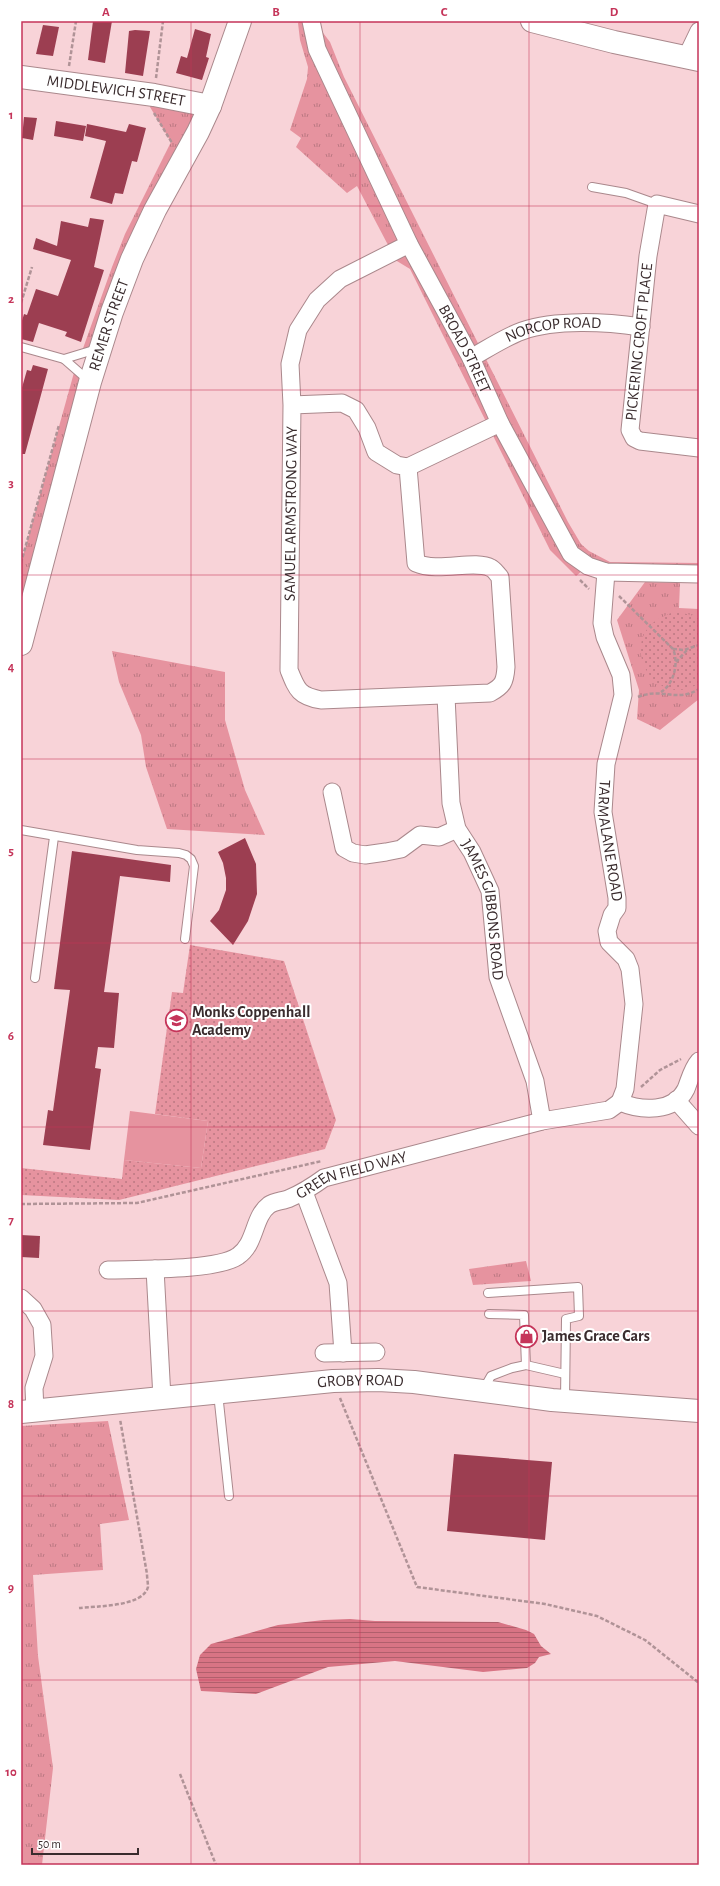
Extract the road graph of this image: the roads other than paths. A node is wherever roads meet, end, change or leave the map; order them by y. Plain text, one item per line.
1 (240, 21) edge
2 (311, 21) edge
3 (532, 21) edge
4 (699, 31) edge
5 (693, 58) edge
6 (21, 77) edge
7 (210, 106) junction
8 (592, 187) dead end
9 (657, 204) junction
10 (699, 214) edge
11 (408, 244) junction
12 (641, 327) junction
13 (21, 347) edge
14 (99, 349) junction
15 (471, 358) junction
16 (64, 359) junction
17 (90, 382) junction
18 (292, 405) junction
19 (500, 423) junction
20 (699, 448) edge
21 (408, 467) junction
22 (699, 574) edge
23 (605, 577) junction
24 (21, 644) edge
25 (446, 696) junction
26 (332, 792) dead end
27 (457, 829) junction
28 (21, 830) edge
29 (54, 837) junction
30 (185, 939) dead end
31 (35, 978) dead end
32 (699, 1061) edge
33 (676, 1100) junction
34 (620, 1102) junction
35 (542, 1121) junction
36 (699, 1126) edge
37 (304, 1192) junction
38 (155, 1269) junction
39 (108, 1270) dead end
40 (488, 1293) dead end
41 (21, 1298) edge
42 (490, 1314) dead end
43 (376, 1352) dead end
44 (324, 1353) dead end
45 (343, 1353) junction
46 (526, 1365) junction
47 (565, 1374) junction
48 (482, 1391) junction
49 (218, 1392) junction
50 (162, 1398) junction
51 (565, 1401) junction
52 (699, 1411) edge
53 (28, 1412) edge
54 (229, 1496) dead end

1 - 7 street, REMER STREET
2 - 11 street, BROAD STREET
3 - 5 street
4 - 5 street
6 - 7 street, MIDDLEWICH STREET
7 - 14 street, REMER STREET
8 - 9 lane
9 - 10 street
9 - 12 street, PICKERING CROFT PLACE
11 - 15 street, BROAD STREET
11 - 18 street, SAMUEL ARMSTRONG WAY
12 - 15 street, NORCOP ROAD
12 - 20 street, PICKERING CROFT PLACE
13 - 16 lane
14 - 16 lane
14 - 17 street, REMER STREET
15 - 19 street, BROAD STREET
16 - 17 lane
17 - 24 street, REMER STREET
18 - 21 street
18 - 25 street, SAMUEL ARMSTRONG WAY
19 - 21 street
19 - 23 street, BROAD STREET
21 - 25 street, SAMUEL ARMSTRONG WAY
22 - 23 street, BROAD STREET
23 - 34 street, TARMALANE ROAD
25 - 27 street, JAMES GIBBONS ROAD
26 - 27 street
27 - 35 street, JAMES GIBBONS ROAD
28 - 29 lane
29 - 30 lane
29 - 31 lane
32 - 33 street
33 - 34 street
33 - 36 street
34 - 35 street, GREEN FIELD WAY
35 - 37 street, GREEN FIELD WAY
37 - 38 street, GREEN FIELD WAY
37 - 45 street
38 - 39 street, GREEN FIELD WAY
38 - 50 street
40 - 47 lane
41 - 53 street
42 - 46 lane
43 - 45 street
44 - 45 street
46 - 47 lane
46 - 48 lane
47 - 51 lane
48 - 49 street, GROBY ROAD
48 - 51 street, GROBY ROAD
49 - 50 street, GROBY ROAD
49 - 54 lane
50 - 53 street, GROBY ROAD
51 - 52 street, GROBY ROAD

